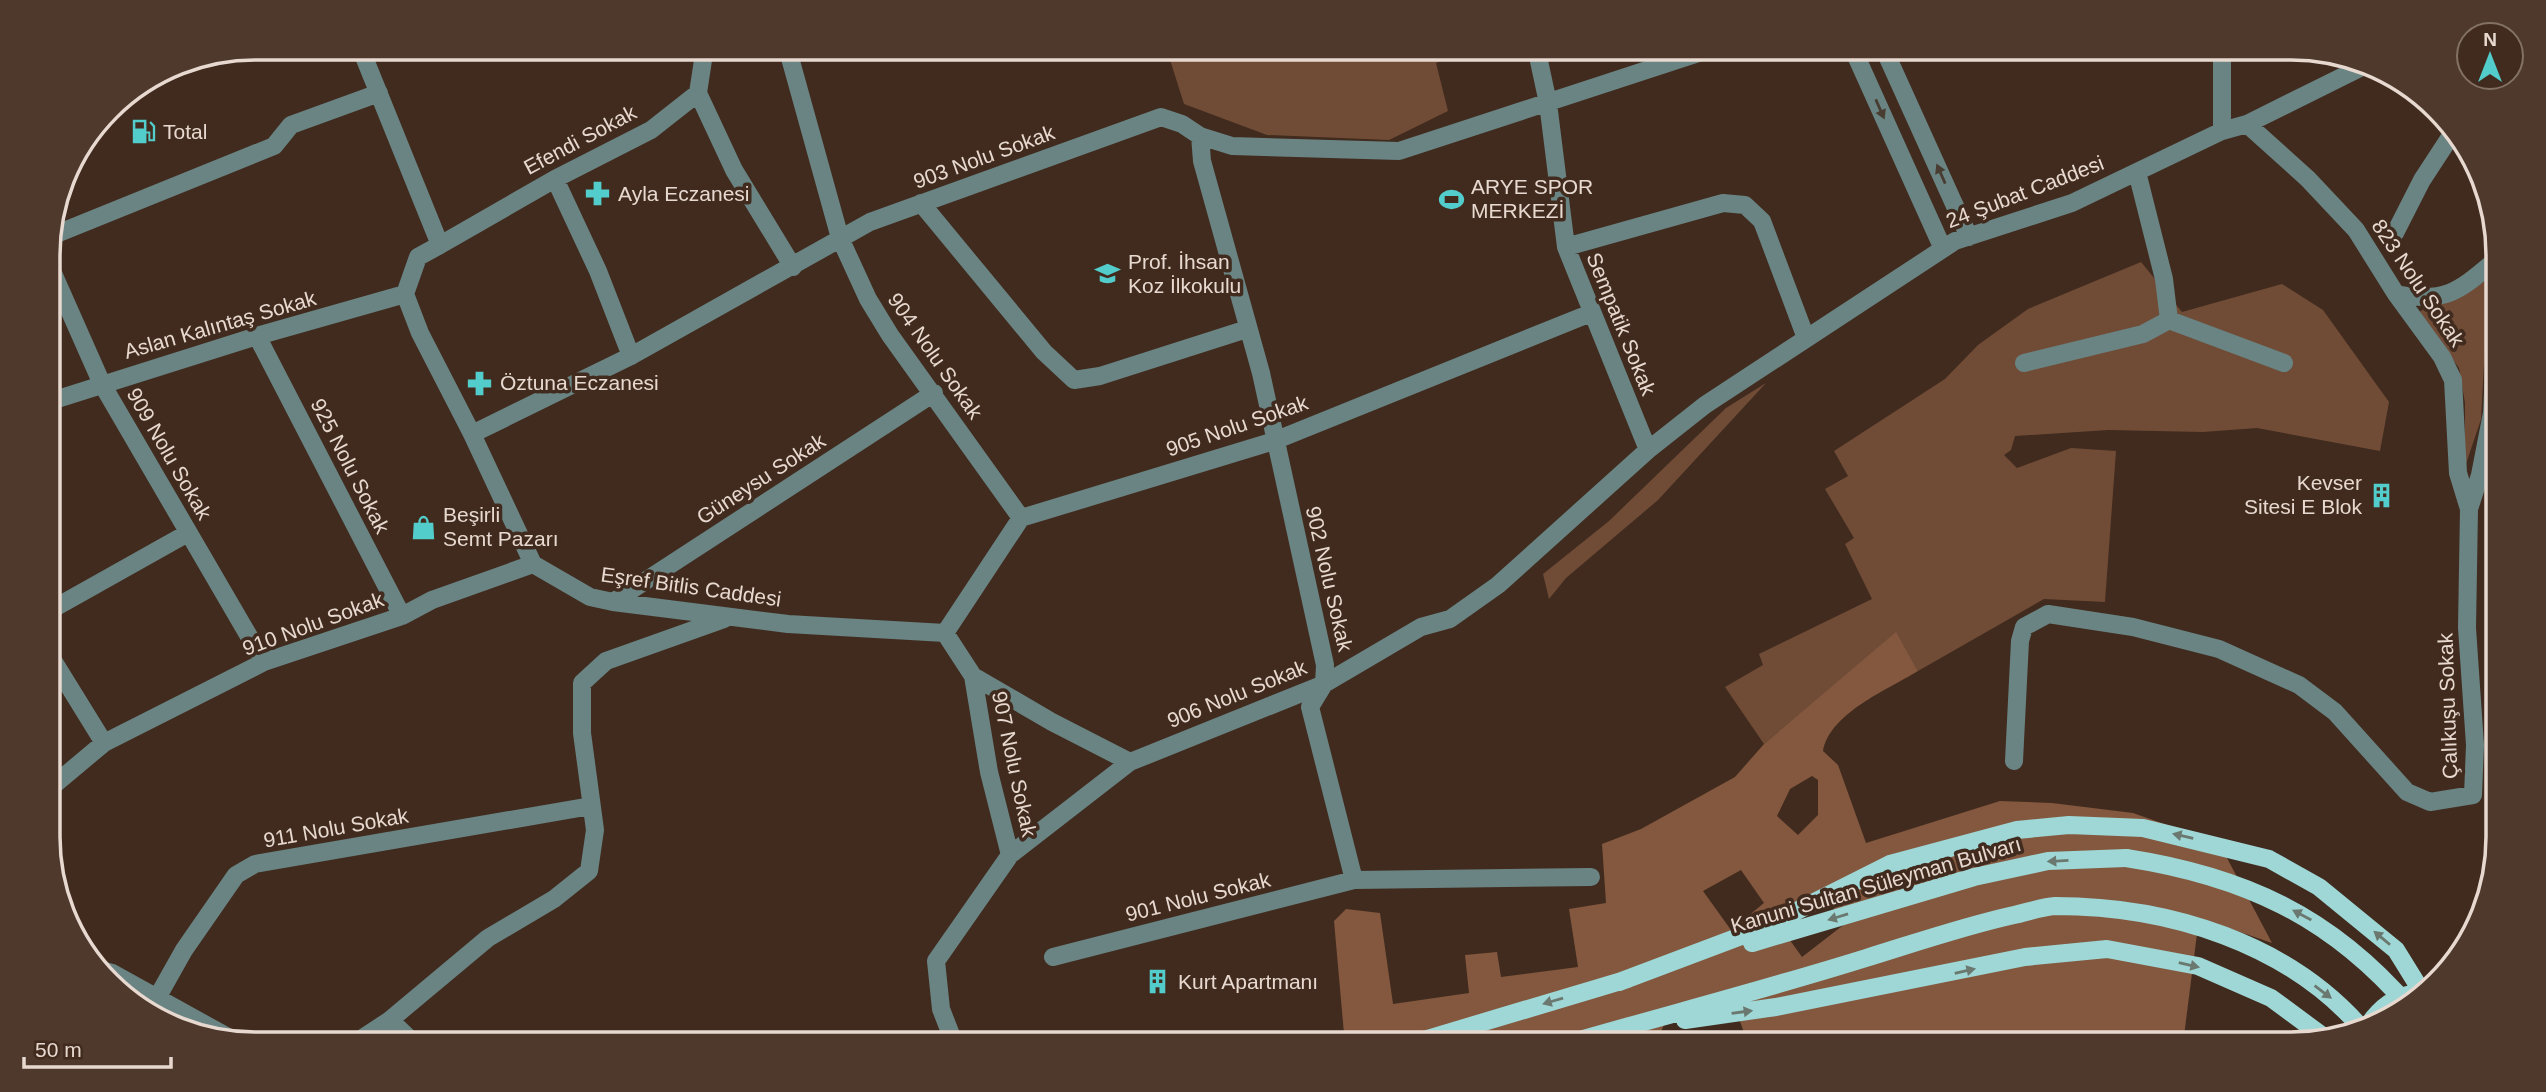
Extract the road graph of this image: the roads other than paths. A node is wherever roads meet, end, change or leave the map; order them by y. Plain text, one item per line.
1 (1539, 59) edge
2 (1680, 59) edge
3 (1858, 59) edge
4 (1889, 59) edge
5 (2222, 59) edge
6 (365, 60) edge
7 (703, 60) edge
8 (791, 60) edge
9 (2355, 70) edge
10 (379, 93) junction
11 (698, 93) junction
12 (1548, 103) junction
13 (2247, 124) junction
14 (2222, 131) junction
15 (1200, 136) junction
16 (2448, 140) edge
17 (2137, 172) junction
18 (555, 179) junction
19 (921, 203) junction
20 (61, 232) edge
21 (840, 237) junction
22 (1969, 237) junction
23 (440, 245) junction
24 (2385, 246) junction
25 (1566, 247) junction
26 (1943, 249) junction
27 (793, 267) junction
28 (2486, 269) edge
29 (60, 289) edge
30 (405, 294) junction
31 (2396, 294) junction
32 (1591, 313) junction
33 (2169, 320) junction
34 (1247, 329) junction
35 (257, 336) junction
36 (1807, 338) junction
37 (631, 356) junction
38 (2024, 363) dead end
39 (2284, 363) dead end
40 (102, 384) junction
41 (934, 393) junction
42 (60, 398) edge
43 (472, 434) junction
44 (1274, 441) junction
45 (2486, 444) edge
46 (1648, 450) junction
47 (2469, 509) junction
48 (1021, 518) junction
49 (188, 533) junction
50 (533, 564) junction
51 (613, 602) junction
52 (59, 605) edge
53 (402, 616) junction
54 (727, 618) junction
55 (946, 633) junction
56 (264, 662) junction
57 (59, 671) edge
58 (973, 676) junction
59 (1324, 684) junction
60 (104, 743) junction
61 (2014, 761) dead end
62 (1130, 762) junction
63 (59, 781) edge
64 (591, 806) junction
65 (1010, 855) junction
66 (1591, 877) dead end
67 (1354, 880) junction
68 (1053, 957) dead end
69 (115, 975) edge
70 (1619, 982) junction
71 (2419, 985) edge
72 (2407, 994) edge
73 (157, 998) junction
74 (2401, 998) edge
75 (2379, 1012) edge
76 (390, 1020) junction
77 (2357, 1021) edge
78 (210, 1027) edge
79 (1626, 1027) junction
80 (2315, 1031) edge
81 (372, 1032) edge
82 (402, 1032) edge
83 (950, 1032) edge
84 (1450, 1032) edge
85 (1608, 1032) edge

1 - 12 street, Sempatik Sokak
2 - 12 street, 903 Nolu Sokak
3 -> 26 street
22 -> 4 street
5 - 14 street
6 - 10 street
7 - 11 street
8 - 21 street, 904 Nolu Sokak
9 - 13 street, 24 Şubat Caddesi
10 - 20 street
10 - 23 street
11 - 18 street, Efendi Sokak
11 - 27 street
12 - 15 street, 903 Nolu Sokak
12 - 25 street, Sempatik Sokak
13 - 14 street, 24 Şubat Caddesi
13 - 24 street, 823 Nolu Sokak
14 - 17 street, 24 Şubat Caddesi
15 - 19 street, 903 Nolu Sokak
15 - 34 street, 902 Nolu Sokak
16 - 24 street
17 - 22 street, 24 Şubat Caddesi
17 - 33 street
18 - 23 street, Efendi Sokak
18 - 37 street
19 - 21 street, 903 Nolu Sokak
19 - 34 street
21 - 27 street, 903 Nolu Sokak
21 - 41 street, 904 Nolu Sokak
22 - 26 street, 24 Şubat Caddesi
23 - 30 street
24 - 31 street, 823 Nolu Sokak
25 - 32 street, Sempatik Sokak
25 - 36 street
26 - 36 street, 24 Şubat Caddesi
27 - 37 street, 903 Nolu Sokak
28 - 31 street
29 - 40 street, 909 Nolu Sokak
30 - 35 street, Aslan Kalıntaş Sokak
30 - 43 street
31 - 47 street, 823 Nolu Sokak
32 - 44 street, 905 Nolu Sokak
32 - 46 street, Sempatik Sokak
33 - 38 street
33 - 39 street
34 - 44 street, 902 Nolu Sokak
35 - 40 street, Aslan Kalıntaş Sokak
35 - 53 street, 925 Nolu Sokak
36 - 46 street, 24 Şubat Caddesi
37 - 43 street, 903 Nolu Sokak
40 - 42 street, Aslan Kalıntaş Sokak
40 - 49 street, 909 Nolu Sokak
41 - 48 street, 904 Nolu Sokak
41 - 51 street, Güneysu Sokak
43 - 50 street
44 - 48 street, 905 Nolu Sokak
44 - 59 street, 902 Nolu Sokak
45 - 47 street, Çalıkuşu Sokak
46 - 59 street, 906 Nolu Sokak
47 - 61 street, Çalıkuşu Sokak
48 - 55 street
49 - 52 street
49 - 56 street, 909 Nolu Sokak
50 - 51 street, Eşref Bitlis Caddesi
50 - 53 street, 910 Nolu Sokak
51 - 54 street, Eşref Bitlis Caddesi
53 - 56 street, 910 Nolu Sokak
54 - 55 street, Eşref Bitlis Caddesi
54 - 64 street
55 - 58 street
56 - 60 street, 910 Nolu Sokak
57 - 60 street
58 - 62 street
58 - 65 street, 907 Nolu Sokak
59 - 62 street, 906 Nolu Sokak
59 - 67 street, 902 Nolu Sokak
60 - 63 street, 910 Nolu Sokak
62 - 65 street, 906 Nolu Sokak
64 - 73 street, 911 Nolu Sokak
64 - 76 street
65 - 83 street, 907 Nolu Sokak
66 - 67 street
67 - 68 street, 901 Nolu Sokak
69 - 73 street
71 -> 70 main road
74 -> 70 main road, Kanuni Sultan Süleyman Bulvarı, bridge
70 -> 84 main road, Kanuni Sultan Süleyman Bulvarı
72 - 75 main road
73 - 78 street
76 - 81 street
76 - 82 street
79 -> 77 main road
79 -> 80 main road
79 - 85 main road

